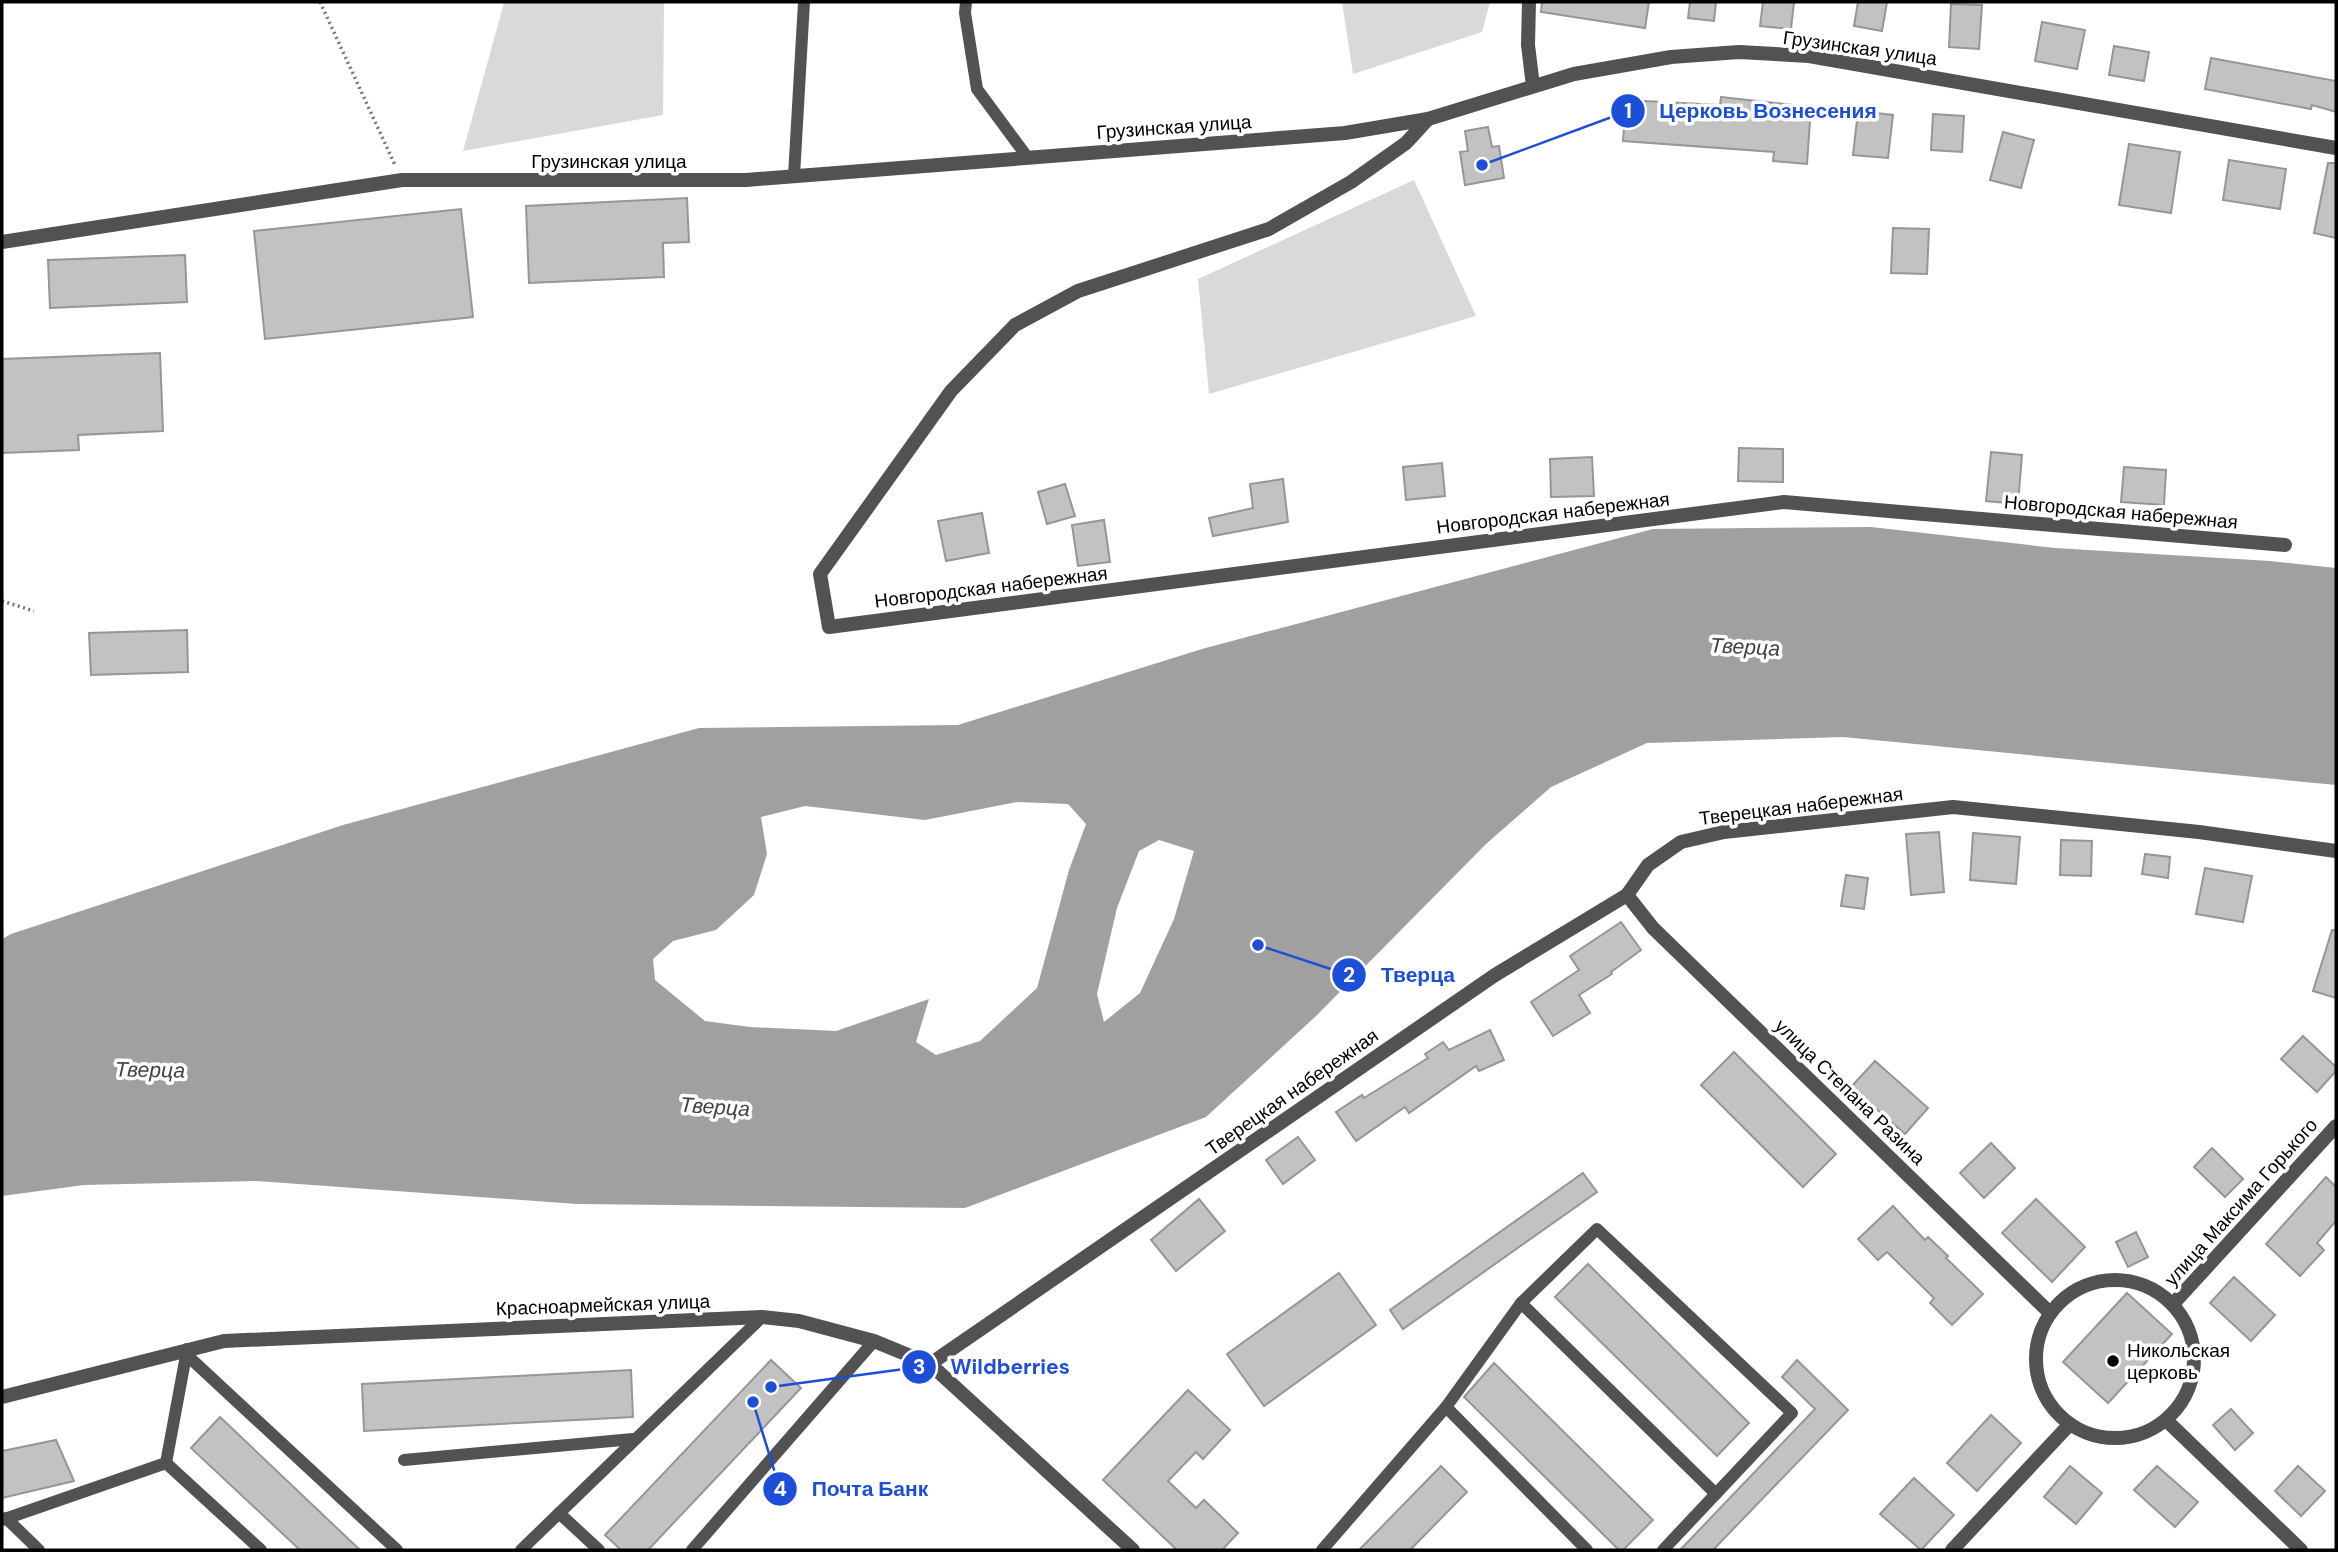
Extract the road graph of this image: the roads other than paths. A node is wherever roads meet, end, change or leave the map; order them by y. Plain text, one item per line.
1 (804, 2) edge
2 (967, 2) edge
3 (1529, 2) edge
4 (1533, 86) junction
5 (1428, 119) junction
6 (2336, 148) edge
7 (1027, 158) junction
8 (794, 176) junction
9 (2, 242) edge
10 (2285, 545) dead end
11 (2336, 851) edge
12 (1627, 895) junction
13 (2336, 1126) edge
14 (1521, 1303) junction
15 (2173, 1304) junction
16 (2050, 1313) junction
17 (762, 1317) junction
18 (874, 1341) junction
19 (187, 1349) junction
20 (930, 1364) junction
21 (2, 1398) edge
22 (1446, 1407) junction
23 (2166, 1420) junction
24 (2070, 1424) junction
25 (634, 1439) junction
26 (404, 1460) dead end
27 (166, 1462) junction
28 (1716, 1494) junction
29 (559, 1513) junction
30 (4, 1519) edge
31 (39, 1550) edge
32 (261, 1550) edge
33 (397, 1550) edge
34 (521, 1550) edge
35 (599, 1550) edge
36 (692, 1550) edge
37 (1133, 1550) edge
38 (1322, 1550) edge
39 (1587, 1550) edge
40 (1663, 1550) edge
41 (1952, 1550) edge
42 (2301, 1550) edge

1 - 8 lane
2 - 7 lane
3 - 4 street
4 - 5 street, Грузинская улица
4 - 6 street, Грузинская улица
5 - 7 street, Грузинская улица
5 - 10 street, Новгородская набережная
7 - 8 street, Грузинская улица
8 - 9 street, Грузинская улица
11 - 12 street, Тверецкая набережная
12 - 16 street, улица Степана Разина
12 - 20 street, Тверецкая набережная
13 - 15 street, улица Максима Горького
14 - 22 lane
14 - 28 lane
14 - 28 lane
15 - 16 street
15 - 23 street
16 - 24 street
17 - 18 street, Красноармейская улица
17 - 19 street, Красноармейская улица
17 - 25 lane
18 - 20 street, Красноармейская улица
18 - 36 lane
19 - 21 street, Красноармейская улица
19 - 27 lane
19 - 33 lane
20 - 37 street, Красноармейская улица
22 - 38 lane
22 - 39 lane
23 - 24 street
23 - 42 street
24 - 41 street
25 - 26 lane
25 - 29 lane
27 - 30 lane
27 - 32 lane
28 - 40 lane
29 - 34 lane
29 - 35 lane
30 - 31 lane

